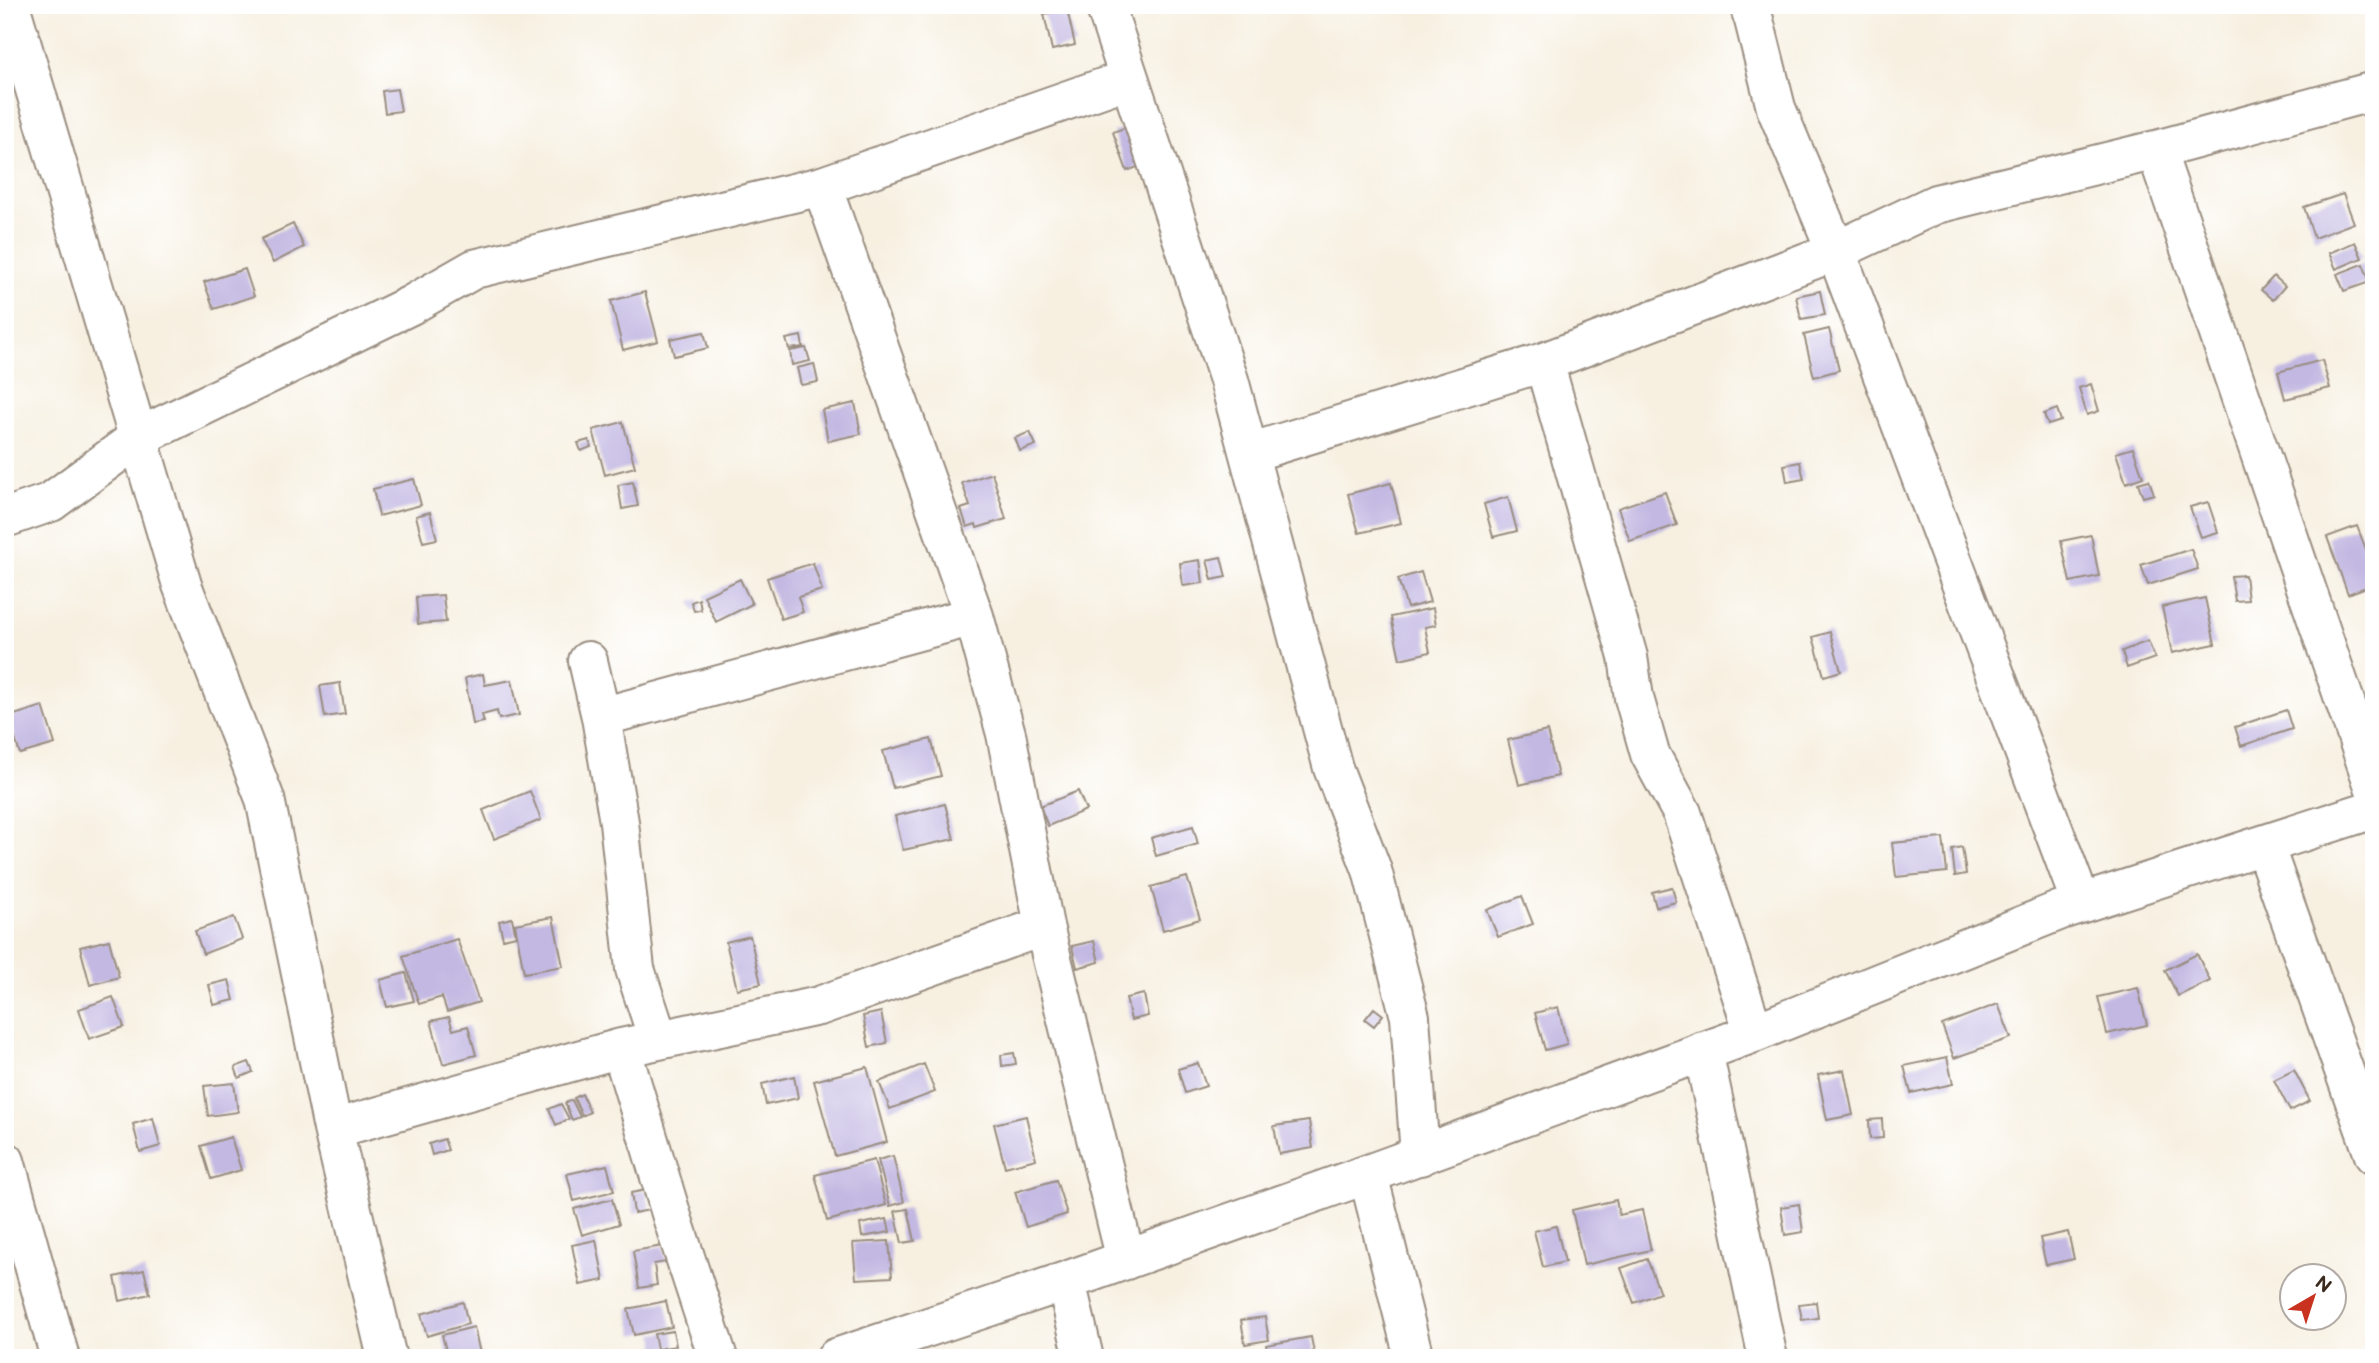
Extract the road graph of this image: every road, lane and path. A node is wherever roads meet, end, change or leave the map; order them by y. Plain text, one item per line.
1 (10, 5) edge
2 (1105, 5) edge
3 (1749, 5) edge
4 (1128, 79) junction
5 (2374, 91) edge
6 (2156, 150) junction
7 (822, 186) junction
8 (1836, 251) junction
9 (1544, 362) junction
10 (139, 437) junction
11 (1249, 453) junction
12 (5, 518) edge
13 (974, 616) junction
14 (588, 661) dead end
15 (601, 718) junction
16 (2374, 786) edge
17 (2374, 809) edge
18 (2264, 845) junction
19 (2081, 903) junction
20 (1044, 926) junction
21 (1754, 1033) junction
22 (658, 1040) junction
23 (621, 1048) junction
24 (1703, 1051) junction
25 (332, 1129) junction
26 (2374, 1154) edge
27 (1420, 1156) junction
28 (5, 1161) edge
29 (1368, 1174) junction
30 (1126, 1260) junction
31 (1066, 1281) junction
32 (60, 1358) edge
33 (387, 1358) edge
34 (718, 1358) edge
35 (836, 1358) edge
36 (1084, 1358) edge
37 (1414, 1358) edge
38 (1768, 1358) edge

1 - 10 street
2 - 4 street
3 - 8 street
4 - 7 street
4 - 11 street
5 - 6 street
6 - 8 street
6 - 16 street
7 - 10 street
7 - 13 street
8 - 9 street
8 - 19 street
9 - 11 street
9 - 21 street
10 - 12 street
10 - 25 street
11 - 27 street
13 - 15 street
13 - 20 street
14 - 15 street
15 - 22 street
17 - 18 street
18 - 19 street
18 - 26 street
19 - 21 street
20 - 22 street
20 - 30 street
21 - 24 street
22 - 23 street
23 - 25 street
23 - 34 street
24 - 27 street
24 - 38 street
25 - 33 street
27 - 29 street
28 - 32 street
29 - 30 street
29 - 37 street
30 - 31 street
31 - 35 street
31 - 36 street

